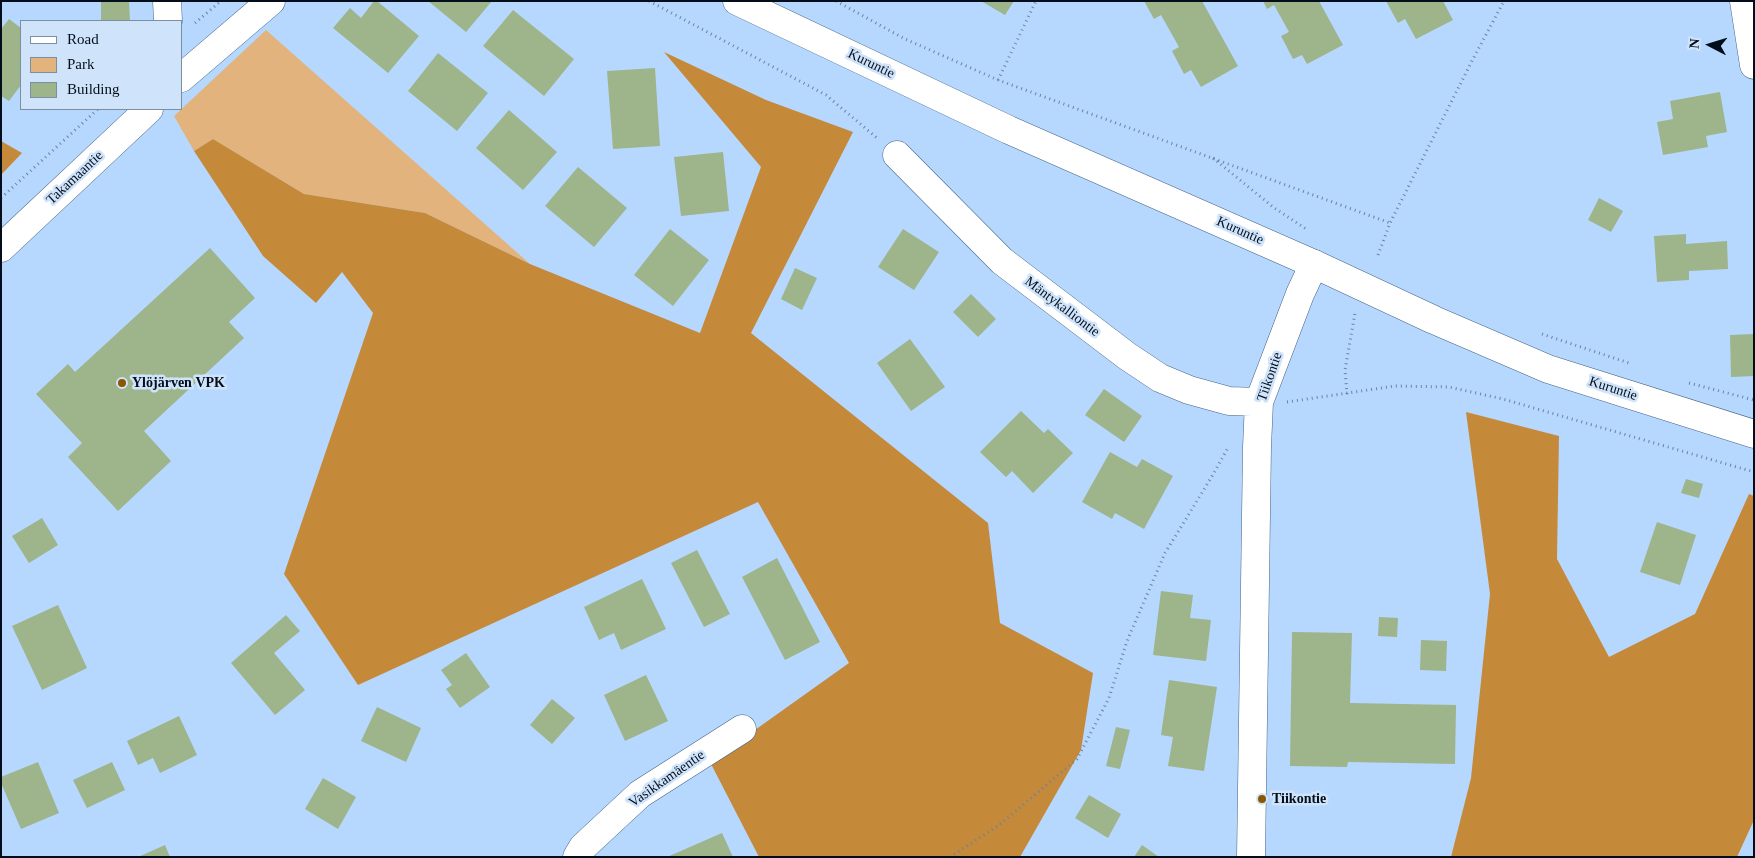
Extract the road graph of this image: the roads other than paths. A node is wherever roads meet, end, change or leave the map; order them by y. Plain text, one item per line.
1 (167, 1) edge
2 (271, 1) edge
3 (738, 1) edge
4 (1744, 1) edge
5 (176, 20) edge
6 (1754, 65) edge
7 (182, 77) edge
8 (148, 110) edge
9 (897, 155) road end
10 (1, 248) edge
11 (1314, 264) junction
12 (1260, 402) junction
13 (1754, 434) edge
14 (742, 730) dead end
15 (577, 857) edge
16 (1251, 857) edge

1 - 5 street
2 - 7 street
3 - 11 street, Kuruntie
4 - 6 street
8 - 10 street, Takamaantie
9 - 12 street, Mäntykalliontie
11 - 12 street, Tiikontie
11 - 13 street, Kuruntie
12 - 16 street, Tiikontie
14 - 15 street, Vasikkamäentie

